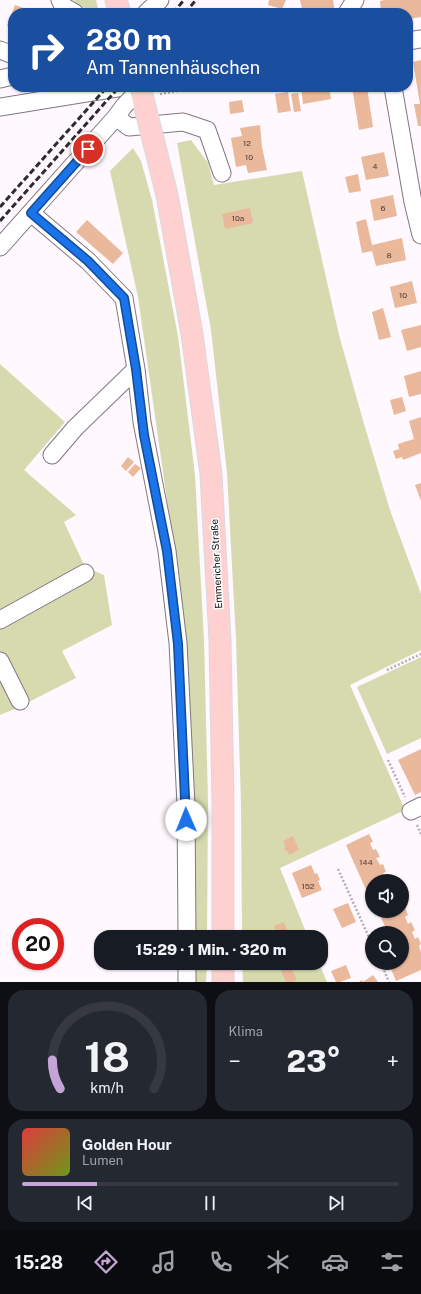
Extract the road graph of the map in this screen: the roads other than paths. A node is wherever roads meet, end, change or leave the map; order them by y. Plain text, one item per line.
1 (60, 0) edge
2 (160, 0) edge
3 (66, 8) edge
4 (151, 8) edge
5 (92, 92) edge
6 (137, 92) edge
7 (142, 92) edge
8 (394, 92) edge
9 (0, 107) edge
10 (120, 111) junction
11 (222, 173) dead end
12 (31, 213) junction
13 (421, 235) edge
14 (0, 247) edge
15 (136, 369) junction
16 (52, 455) dead end
17 (85, 573) dead end
18 (0, 620) edge
19 (0, 661) edge
20 (20, 702) dead end
21 (187, 930) edge
22 (223, 930) edge
23 (187, 970) edge
24 (223, 970) edge
25 (187, 982) edge
26 (223, 982) edge

1 - 3 street
2 - 4 street
5 - 9 street
6 - 10 street, bridge
7 - 22 main road, Emmericher Straße, bridge
8 - 13 street
10 - 11 street
10 - 12 street
12 - 14 street
12 - 15 street
15 - 16 street
15 - 21 street
17 - 18 street
19 - 20 street
23 - 25 street
24 - 26 main road

